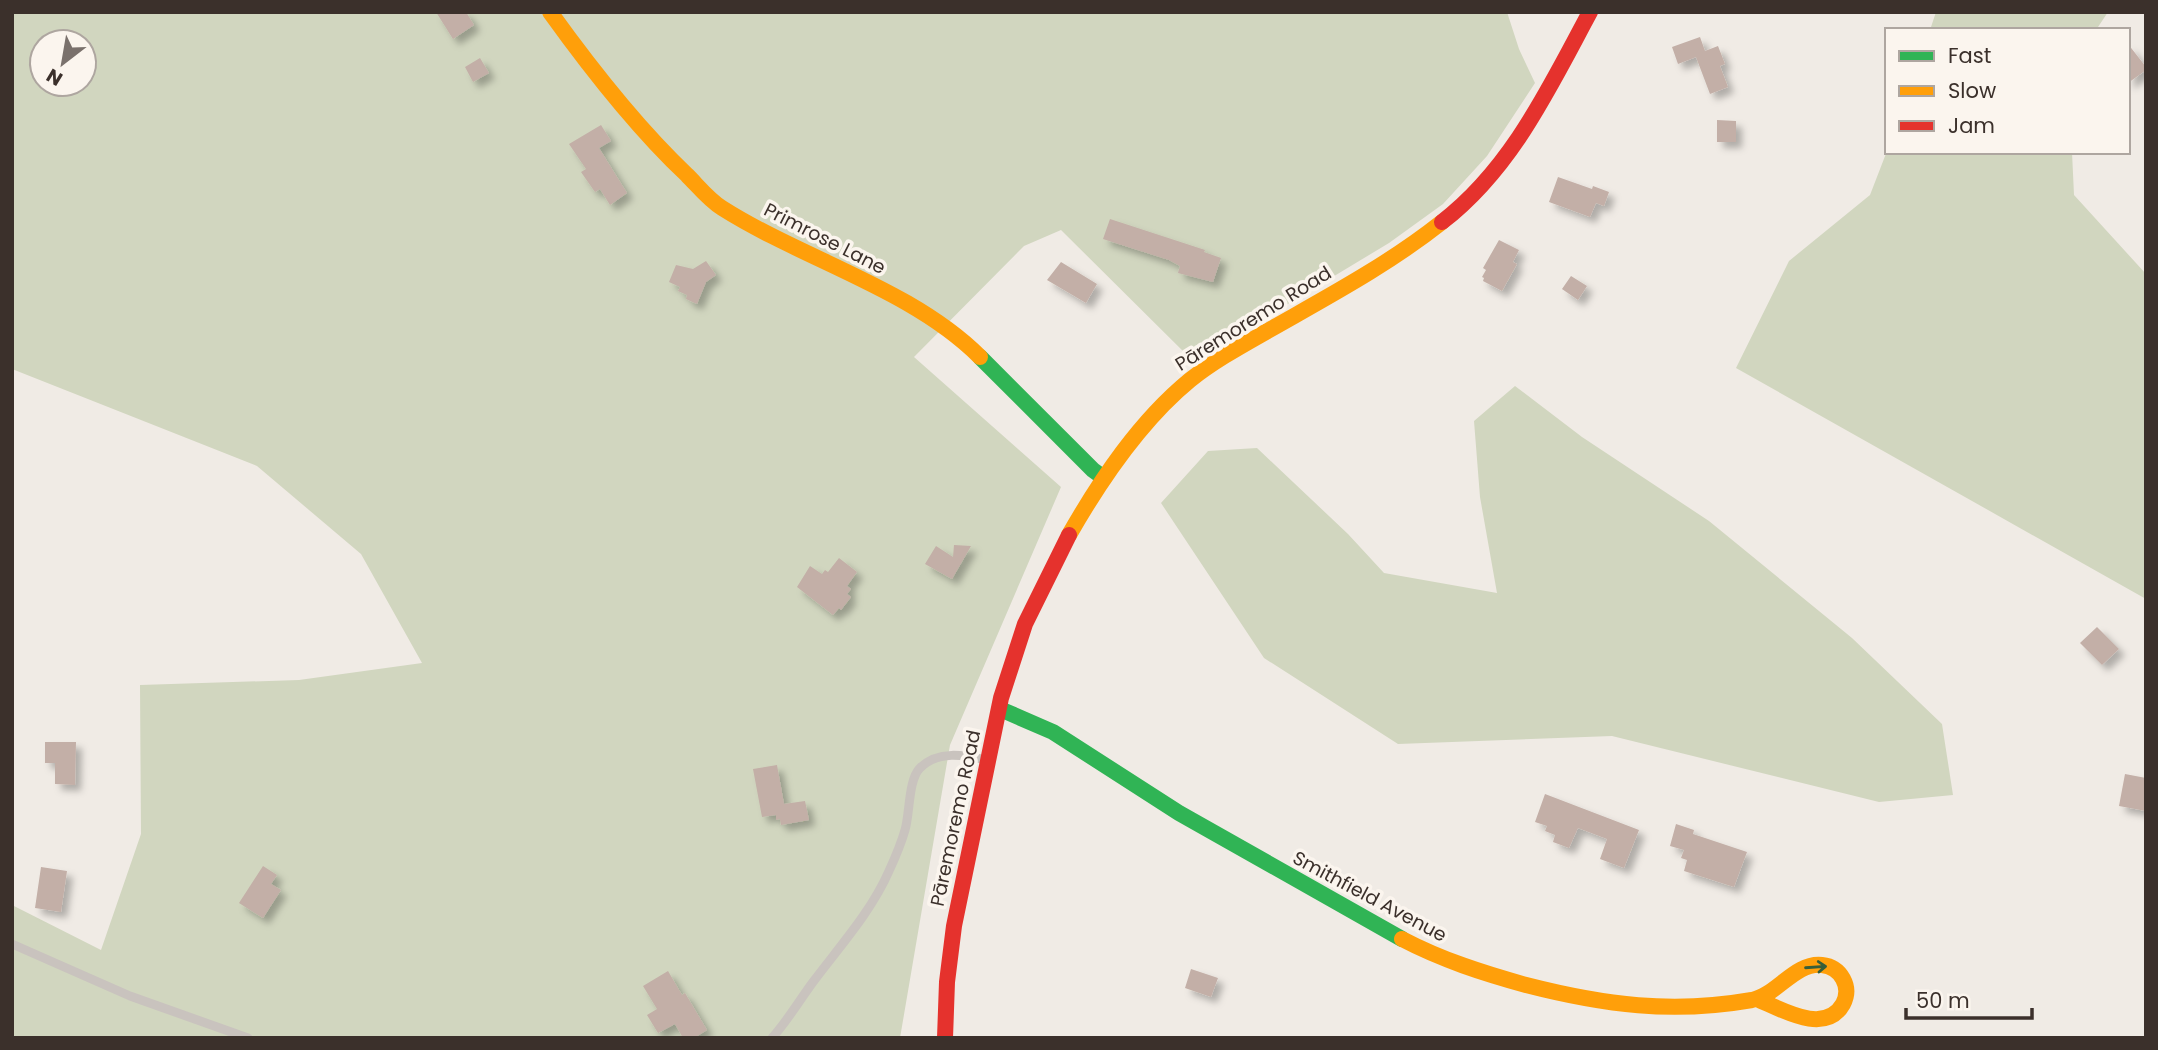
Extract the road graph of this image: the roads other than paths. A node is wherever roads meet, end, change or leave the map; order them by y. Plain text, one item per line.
1 (550, 12) edge
2 (1590, 12) edge
3 (1104, 478) junction
4 (1000, 709) junction
5 (988, 760) junction
6 (12, 944) edge
7 (1757, 999) junction
8 (248, 1038) edge
9 (772, 1038) edge
10 (945, 1038) edge

1 - 3 street, Primrose Lane
2 - 3 street, Pāremoremo Road
3 - 4 street, Pāremoremo Road
4 - 5 street, Pāremoremo Road
4 - 7 street, Smithfield Avenue
5 - 9 lane
5 - 10 street, Pāremoremo Road
6 - 8 lane
7 -> 7 street, Smithfield Avenue

